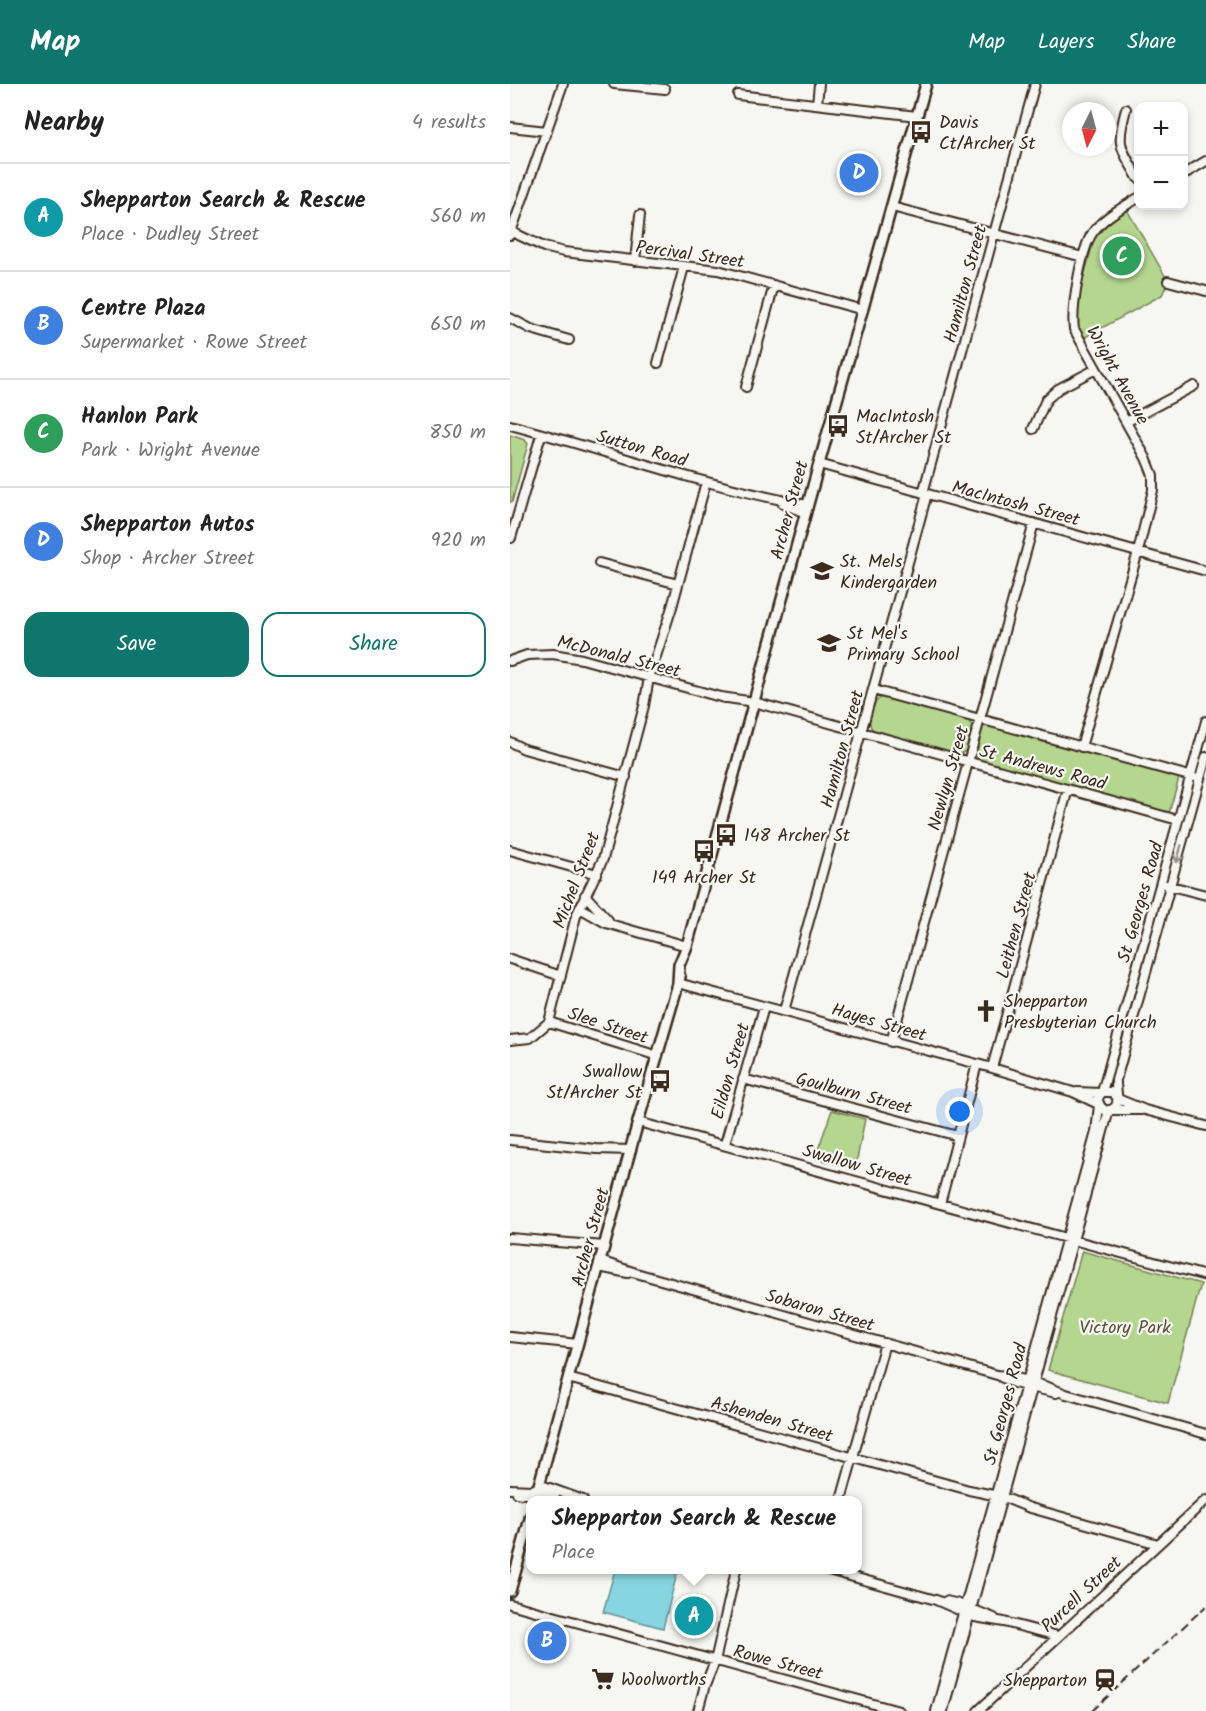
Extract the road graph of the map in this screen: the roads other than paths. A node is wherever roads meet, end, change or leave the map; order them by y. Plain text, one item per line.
1 (563, 84) edge
2 (614, 84) edge
3 (819, 84) edge
4 (926, 84) edge
5 (1035, 84) edge
6 (665, 90) dead end
7 (738, 94) dead end
8 (817, 104) junction
9 (1126, 109) dead end
10 (917, 116) junction
11 (510, 127) edge
12 (547, 131) junction
13 (1206, 161) edge
14 (1134, 171) edge
15 (1188, 172) edge
16 (1134, 200) edge
17 (892, 207) junction
18 (640, 215) dead end
19 (511, 234) edge
20 (994, 234) junction
21 (1083, 257) junction
22 (636, 261) junction
23 (684, 267) junction
24 (1168, 281) dead end
25 (774, 285) junction
26 (1206, 291) edge
27 (863, 310) junction
28 (510, 318) edge
29 (569, 340) dead end
30 (658, 363) dead end
31 (1096, 369) junction
32 (1194, 386) dead end
33 (746, 387) dead end
34 (1126, 422) junction
35 (510, 425) edge
36 (1033, 429) dead end
37 (541, 435) junction
38 (819, 464) junction
39 (706, 482) junction
40 (925, 493) junction
41 (807, 509) junction
42 (1034, 524) junction
43 (511, 538) edge
44 (1138, 552) junction
45 (599, 563) dead end
46 (1206, 571) edge
47 (678, 584) junction
48 (510, 661) edge
49 (652, 678) junction
50 (873, 690) junction
51 (756, 704) junction
52 (980, 719) junction
53 (1206, 721) edge
54 (862, 733) junction
55 (510, 742) edge
56 (1081, 747) junction
57 (1206, 757) edge
58 (968, 761) junction
59 (1191, 776) junction
60 (626, 777) junction
61 (1200, 779) junction
62 (1068, 789) junction
63 (1177, 824) junction
64 (1185, 831) junction
65 (510, 850) edge
66 (597, 874) junction
67 (1161, 883) junction
68 (1170, 886) junction
69 (585, 895) junction
70 (1206, 895) edge
71 (580, 908) junction
72 (613, 925) junction
73 (687, 946) junction
74 (510, 959) edge
75 (561, 976) junction
76 (678, 983) junction
77 (1131, 989) junction
78 (1141, 992) junction
79 (764, 1007) junction
80 (784, 1011) junction
81 (549, 1022) junction
82 (510, 1040) edge
83 (891, 1042) junction
84 (1114, 1050) junction
85 (1124, 1053) junction
86 (658, 1056) junction
87 (977, 1064) junction
88 (992, 1068) junction
89 (1108, 1072) junction
90 (1118, 1075) junction
91 (743, 1079) junction
92 (1073, 1092) junction
93 (1102, 1092) junction
94 (1117, 1098) junction
95 (1098, 1104) junction
96 (1110, 1110) junction
97 (1145, 1110) junction
98 (638, 1122) junction
99 (1206, 1126) edge
100 (1100, 1130) junction
101 (958, 1136) junction
102 (510, 1140) edge
103 (725, 1144) junction
104 (630, 1154) junction
105 (940, 1204) junction
106 (510, 1238) edge
107 (1070, 1240) junction
108 (601, 1257) junction
109 (1206, 1276) edge
110 (510, 1337) edge
111 (885, 1343) junction
112 (578, 1344) junction
113 (568, 1378) junction
114 (1030, 1384) junction
115 (1206, 1434) edge
116 (853, 1457) junction
117 (510, 1491) edge
118 (536, 1494) edge
119 (572, 1496) edge
120 (842, 1496) edge
121 (998, 1499) junction
122 (1206, 1500) edge
123 (526, 1533) edge
124 (1158, 1544) junction
125 (736, 1574) edge
126 (845, 1574) edge
127 (510, 1591) edge
128 (510, 1604) edge
129 (967, 1610) junction
130 (1058, 1636) junction
131 (712, 1660) junction
132 (698, 1711) edge
133 (899, 1711) edge
134 (936, 1711) edge
135 (943, 1711) edge
136 (978, 1711) edge

1 - 12 street
2 - 6 street
3 - 8 street
4 - 10 main road, Archer Street
5 - 20 street, Hamilton Street
7 - 8 street
8 - 10 street
9 - 14 street
10 - 17 main road, Archer Street
11 - 12 street
12 - 19 street
13 - 15 street
16 - 21 street, Wright Avenue
17 - 20 street
17 - 27 main road, Archer Street
18 - 22 street
19 - 22 street, Percival Street
20 - 21 street
20 - 40 street, Hamilton Street
21 - 31 street, Wright Avenue
22 - 23 street, Percival Street
23 - 25 street, Percival Street
23 - 30 street
24 - 26 street
25 - 27 street, Percival Street
25 - 33 street
27 - 38 main road, Archer Street
28 - 29 street
31 - 34 street, Wright Avenue
31 - 36 street
32 - 34 street
34 - 44 street, Wright Avenue
35 - 37 street, Sutton Road
37 - 39 street, Sutton Road
37 - 43 street
38 - 40 street, MacIntosh Street
38 - 41 main road, Archer Street
39 - 41 street, Sutton Road
39 - 47 street, Michel Street
40 - 42 street, MacIntosh Street
40 - 50 street, Hamilton Street
41 - 51 main road, Archer Street
42 - 44 street, MacIntosh Street
42 - 52 street, Newlyn Street
44 - 46 street, MacIntosh Street
44 - 56 street
45 - 47 street
47 - 49 street, Michel Street
48 - 49 street, McDonald Street
49 - 51 street, McDonald Street
49 - 60 street, Michel Street
50 - 52 street, St Andrews Road
50 - 54 street, Hamilton Street
51 - 54 street, St Andrews Road
51 - 73 main road, Archer Street
52 - 56 street, St Andrews Road
52 - 58 street, Newlyn Street
53 - 59 street, St Georges Road
54 - 58 street, St Andrews Road
54 - 80 street, Hamilton Street
55 - 60 street
56 - 59 street, St Andrews Road
57 - 61 street, St Georges Road
58 - 62 street, St Andrews Road
58 - 83 street, Newlyn Street
59 - 61 street, St Andrews Road
59 - 63 street, St Georges Road
60 - 66 street, Michel Street
61 - 64 street, St Georges Road
62 - 63 street, St Andrews Road
62 - 88 street, Leithen Street
63 - 64 street, St Andrews Road
63 - 67 street, St Georges Road
64 -> 68 street, St Georges Road
65 - 66 street
66 - 69 street, Michel Street
67 - 68 street
67 - 77 street, St Georges Road
68 - 70 street
68 - 78 street, St Georges Road
69 - 71 street, Michel Street
69 - 72 street
71 - 72 street
71 - 75 street, Michel Street
72 - 73 street
73 - 76 main road, Archer Street
74 - 75 street
75 - 81 street, Michel Street
76 - 79 street, Hayes Street
76 - 86 main road, Archer Street
77 - 78 street
77 - 84 street, St Georges Road
78 - 85 street, St Georges Road
79 - 80 street, Hayes Street
79 - 91 street, Eildon Street
80 - 83 street, Hayes Street
81 - 82 street
81 - 86 street, Slee Street
83 - 87 street, Hayes Street
84 - 85 street
84 - 89 street, St Georges Road
85 - 90 street, St Georges Road
86 - 98 main road, Archer Street
87 - 88 street, Hayes Street
87 - 101 street
88 - 92 street, Hayes Street
89 - 90 street
89 - 93 street, St Georges Road
90 - 94 street, St Georges Road
91 - 101 street, Goulburn Street
91 - 103 street, Eildon Street
92 - 93 street, Hayes Street
92 - 95 street, Hayes Street
93 - 94 street
93 - 95 street
94 - 96 street
94 - 97 street
95 - 96 street
95 - 100 street, St Georges Road
96 - 97 street
96 - 100 street, St Georges Road
97 - 99 street
98 - 103 street, Swallow Street
98 - 104 main road, Archer Street
100 - 107 street, St Georges Road
101 - 105 street
102 - 104 street
103 - 105 street, Swallow Street
104 - 108 main road, Archer Street
105 - 107 street, Swallow Street
106 - 108 street, Sobaron Street
107 - 109 street, Swallow Street
107 - 114 street, St Georges Road
108 - 111 street, Sobaron Street
108 - 112 main road, Archer Street
110 - 112 street
111 - 114 street, Sobaron Street
111 - 116 street
112 - 113 main road, Archer Street
113 - 116 street, Ashenden Street
113 - 118 main road, Archer Street
114 - 115 street, Sobaron Street
114 - 121 street, St Georges Road
116 - 120 street
116 - 121 street, Ashenden Street
117 - 118 street
118 - 119 street
121 - 124 street, Ashenden Street
121 - 129 street, St Georges Road
122 - 124 street, Purcell Street
123 - 127 main road
124 - 130 street, Purcell Street
125 - 131 street
126 - 129 street
128 - 131 street, Rowe Street
129 - 130 street
129 - 134 street, St Georges Road
129 - 135 street, St Georges Road
130 - 136 street, Purcell Street
131 - 132 street
131 - 133 street, Rowe Street

